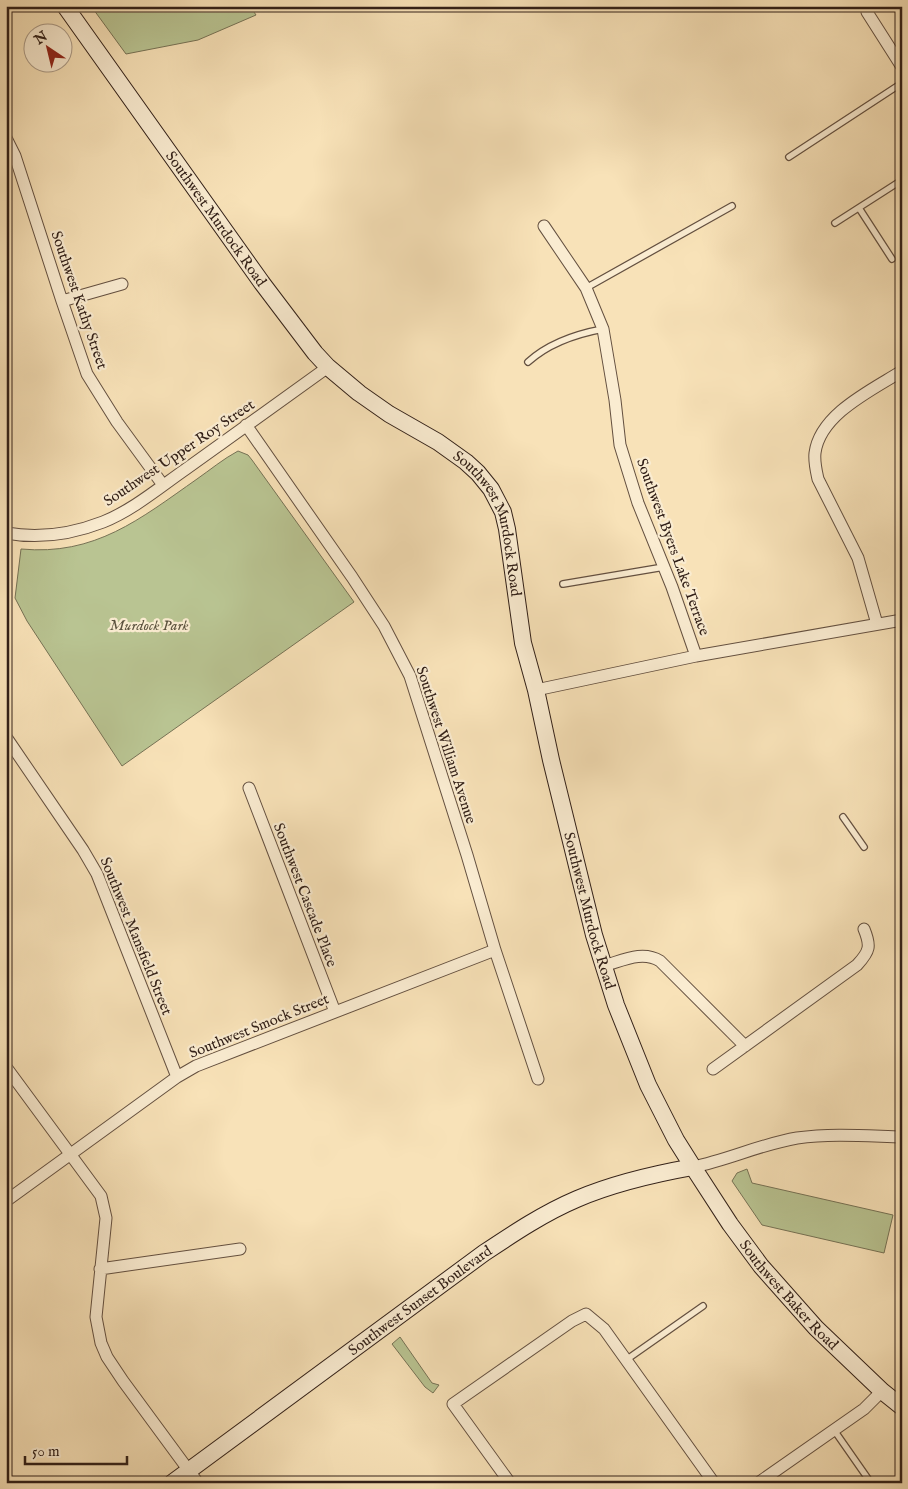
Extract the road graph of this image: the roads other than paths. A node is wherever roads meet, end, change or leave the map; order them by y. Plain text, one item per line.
1 (65, 6) edge
2 (867, 12) dead end
3 (902, 67) edge
4 (902, 84) edge
5 (6, 138) edge
6 (789, 158) dead end
7 (902, 180) edge
8 (732, 206) dead end
9 (858, 208) junction
10 (834, 223) dead end
11 (544, 226) dead end
12 (892, 258) dead end
13 (122, 284) dead end
14 (586, 288) junction
15 (62, 302) junction
16 (603, 328) junction
17 (528, 362) dead end
18 (328, 367) junction
19 (902, 371) edge
20 (246, 426) junction
21 (162, 485) junction
22 (6, 533) edge
23 (664, 567) junction
24 (563, 584) dead end
25 (902, 620) edge
26 (877, 624) junction
27 (696, 656) junction
28 (536, 690) junction
29 (6, 737) edge
30 (249, 788) dead end
31 (843, 817) dead end
32 (864, 847) dead end
33 (864, 929) dead end
34 (495, 950) junction
35 (603, 966) junction
36 (335, 1012) junction
37 (745, 1046) junction
38 (6, 1067) edge
39 (713, 1069) dead end
40 (177, 1077) junction
41 (538, 1079) dead end
42 (902, 1137) edge
43 (70, 1156) junction
44 (693, 1167) junction
45 (6, 1201) edge
46 (240, 1249) dead end
47 (100, 1269) junction
48 (704, 1306) dead end
49 (626, 1360) junction
50 (882, 1391) junction
51 (902, 1407) edge
52 (834, 1430) junction
53 (193, 1476) edge
54 (172, 1483) edge
55 (510, 1483) edge
56 (714, 1483) edge
57 (758, 1483) edge
58 (871, 1483) edge

1 - 18 main road, Southwest Murdock Road
2 - 3 street
4 - 6 lane
5 - 15 street, Southwest Kathy Street
7 - 9 lane
8 - 14 lane
9 - 10 lane
9 - 12 lane
11 - 14 street, Southwest Byers Lake Terrace
13 - 15 street
14 - 16 street, Southwest Byers Lake Terrace
15 - 21 street, Southwest Kathy Street
16 - 17 lane
16 - 23 street, Southwest Byers Lake Terrace
18 - 20 street, Southwest Upper Roy Street
18 - 28 main road, Southwest Murdock Road
19 - 26 street
20 - 21 street, Southwest Upper Roy Street
20 - 34 street, Southwest William Avenue
21 - 22 street, Southwest Upper Roy Street
23 - 24 lane
23 - 27 street, Southwest Byers Lake Terrace
25 - 26 street
26 - 27 street
27 - 28 street
28 - 35 main road, Southwest Murdock Road
29 - 40 street, Southwest Mansfield Street
30 - 36 street, Southwest Cascade Place
31 - 32 lane
33 - 37 street
34 - 36 street, Southwest Smock Street
34 - 41 street, Southwest William Avenue
35 - 37 street
35 - 44 main road, Southwest Murdock Road
36 - 40 street, Southwest Smock Street
37 - 39 street
38 - 43 street
40 - 43 street, Southwest Smock Street
42 - 44 street
43 - 45 street, Southwest Smock Street
43 - 47 street
44 - 50 main road, Southwest Baker Road
44 - 53 main road, Southwest Sunset Boulevard
46 - 47 street
47 - 53 street
48 - 49 lane
49 - 55 street
49 - 56 street
50 - 51 main road, Southwest Baker Road
50 - 52 street
52 - 57 street
52 - 58 lane
53 - 54 main road, Southwest Sunset Boulevard

